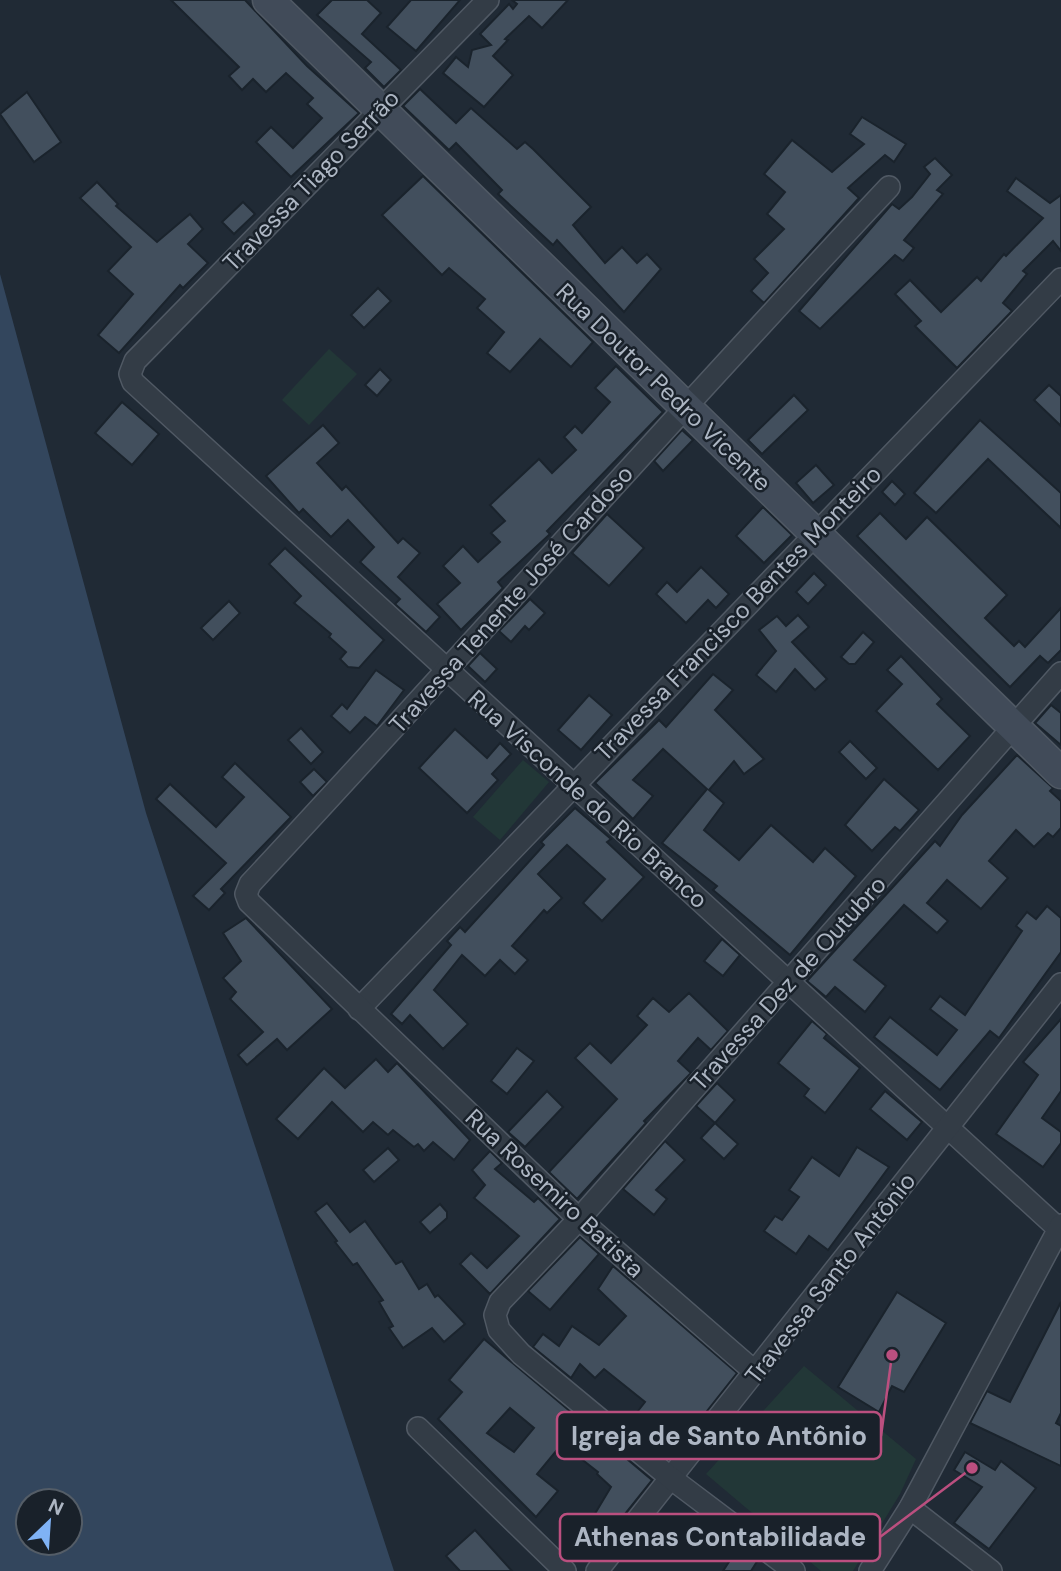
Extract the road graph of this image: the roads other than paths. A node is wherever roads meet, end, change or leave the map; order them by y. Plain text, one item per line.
1 (268, 0) edge
2 (488, 0) edge
3 (378, 110) junction
4 (889, 187) dead end
5 (1061, 279) edge
6 (135, 361) joint
7 (683, 406) junction
8 (815, 533) junction
9 (448, 672) junction
10 (1061, 673) edge
11 (1014, 728) junction
12 (1061, 773) edge
13 (574, 783) junction
14 (789, 982) junction
15 (1061, 984) edge
16 (359, 1009) junction
17 (949, 1129) junction
18 (579, 1219) junction
19 (1060, 1228) edge
20 (755, 1372) junction
21 (418, 1428) dead end
22 (672, 1479) junction
23 (909, 1508) junction
24 (565, 1571) edge
25 (597, 1571) edge
26 (794, 1571) edge
27 (870, 1571) edge
28 (991, 1571) edge

1 - 3 street, Rua Doutor Pedro Vicente
2 - 3 street, Travessa Tiago Serrão
3 - 6 street, Travessa Tiago Serrão
3 - 7 street, Rua Doutor Pedro Vicente
4 - 7 street, Travessa Tenente José Cardoso
5 - 8 street, Travessa Francisco Bentes Monteiro
6 - 9 street, Rua Visconde do Rio Branco
7 - 8 street, Rua Doutor Pedro Vicente
7 - 9 street, Travessa Tenente José Cardoso
8 - 11 street, Rua Doutor Pedro Vicente
8 - 13 street, Travessa Francisco Bentes Monteiro
9 - 13 street, Rua Visconde do Rio Branco
9 - 16 street, Travessa Tenente José Cardoso
10 - 11 street, Travessa Dez de Outubro
11 - 12 street, Rua Doutor Pedro Vicente
11 - 14 street, Travessa Dez de Outubro
13 - 14 street, Rua Visconde do Rio Branco
13 - 16 street, Travessa Francisco Bentes Monteiro
14 - 17 street, Rua Visconde do Rio Branco
14 - 18 street, Travessa Dez de Outubro
15 - 17 street, Travessa Santo Antônio
16 - 18 street, Rua Rosemiro Batista
17 - 19 street, Rua Visconde do Rio Branco
17 - 20 street, Travessa Santo Antônio
18 - 20 street, Rua Rosemiro Batista
18 - 22 street, Travessa Dez de Outubro
19 - 23 street
20 - 22 street, Travessa Santo Antônio
21 - 24 street
22 - 25 street, Travessa Santo Antônio
22 - 26 street
23 - 27 street
23 - 28 street

